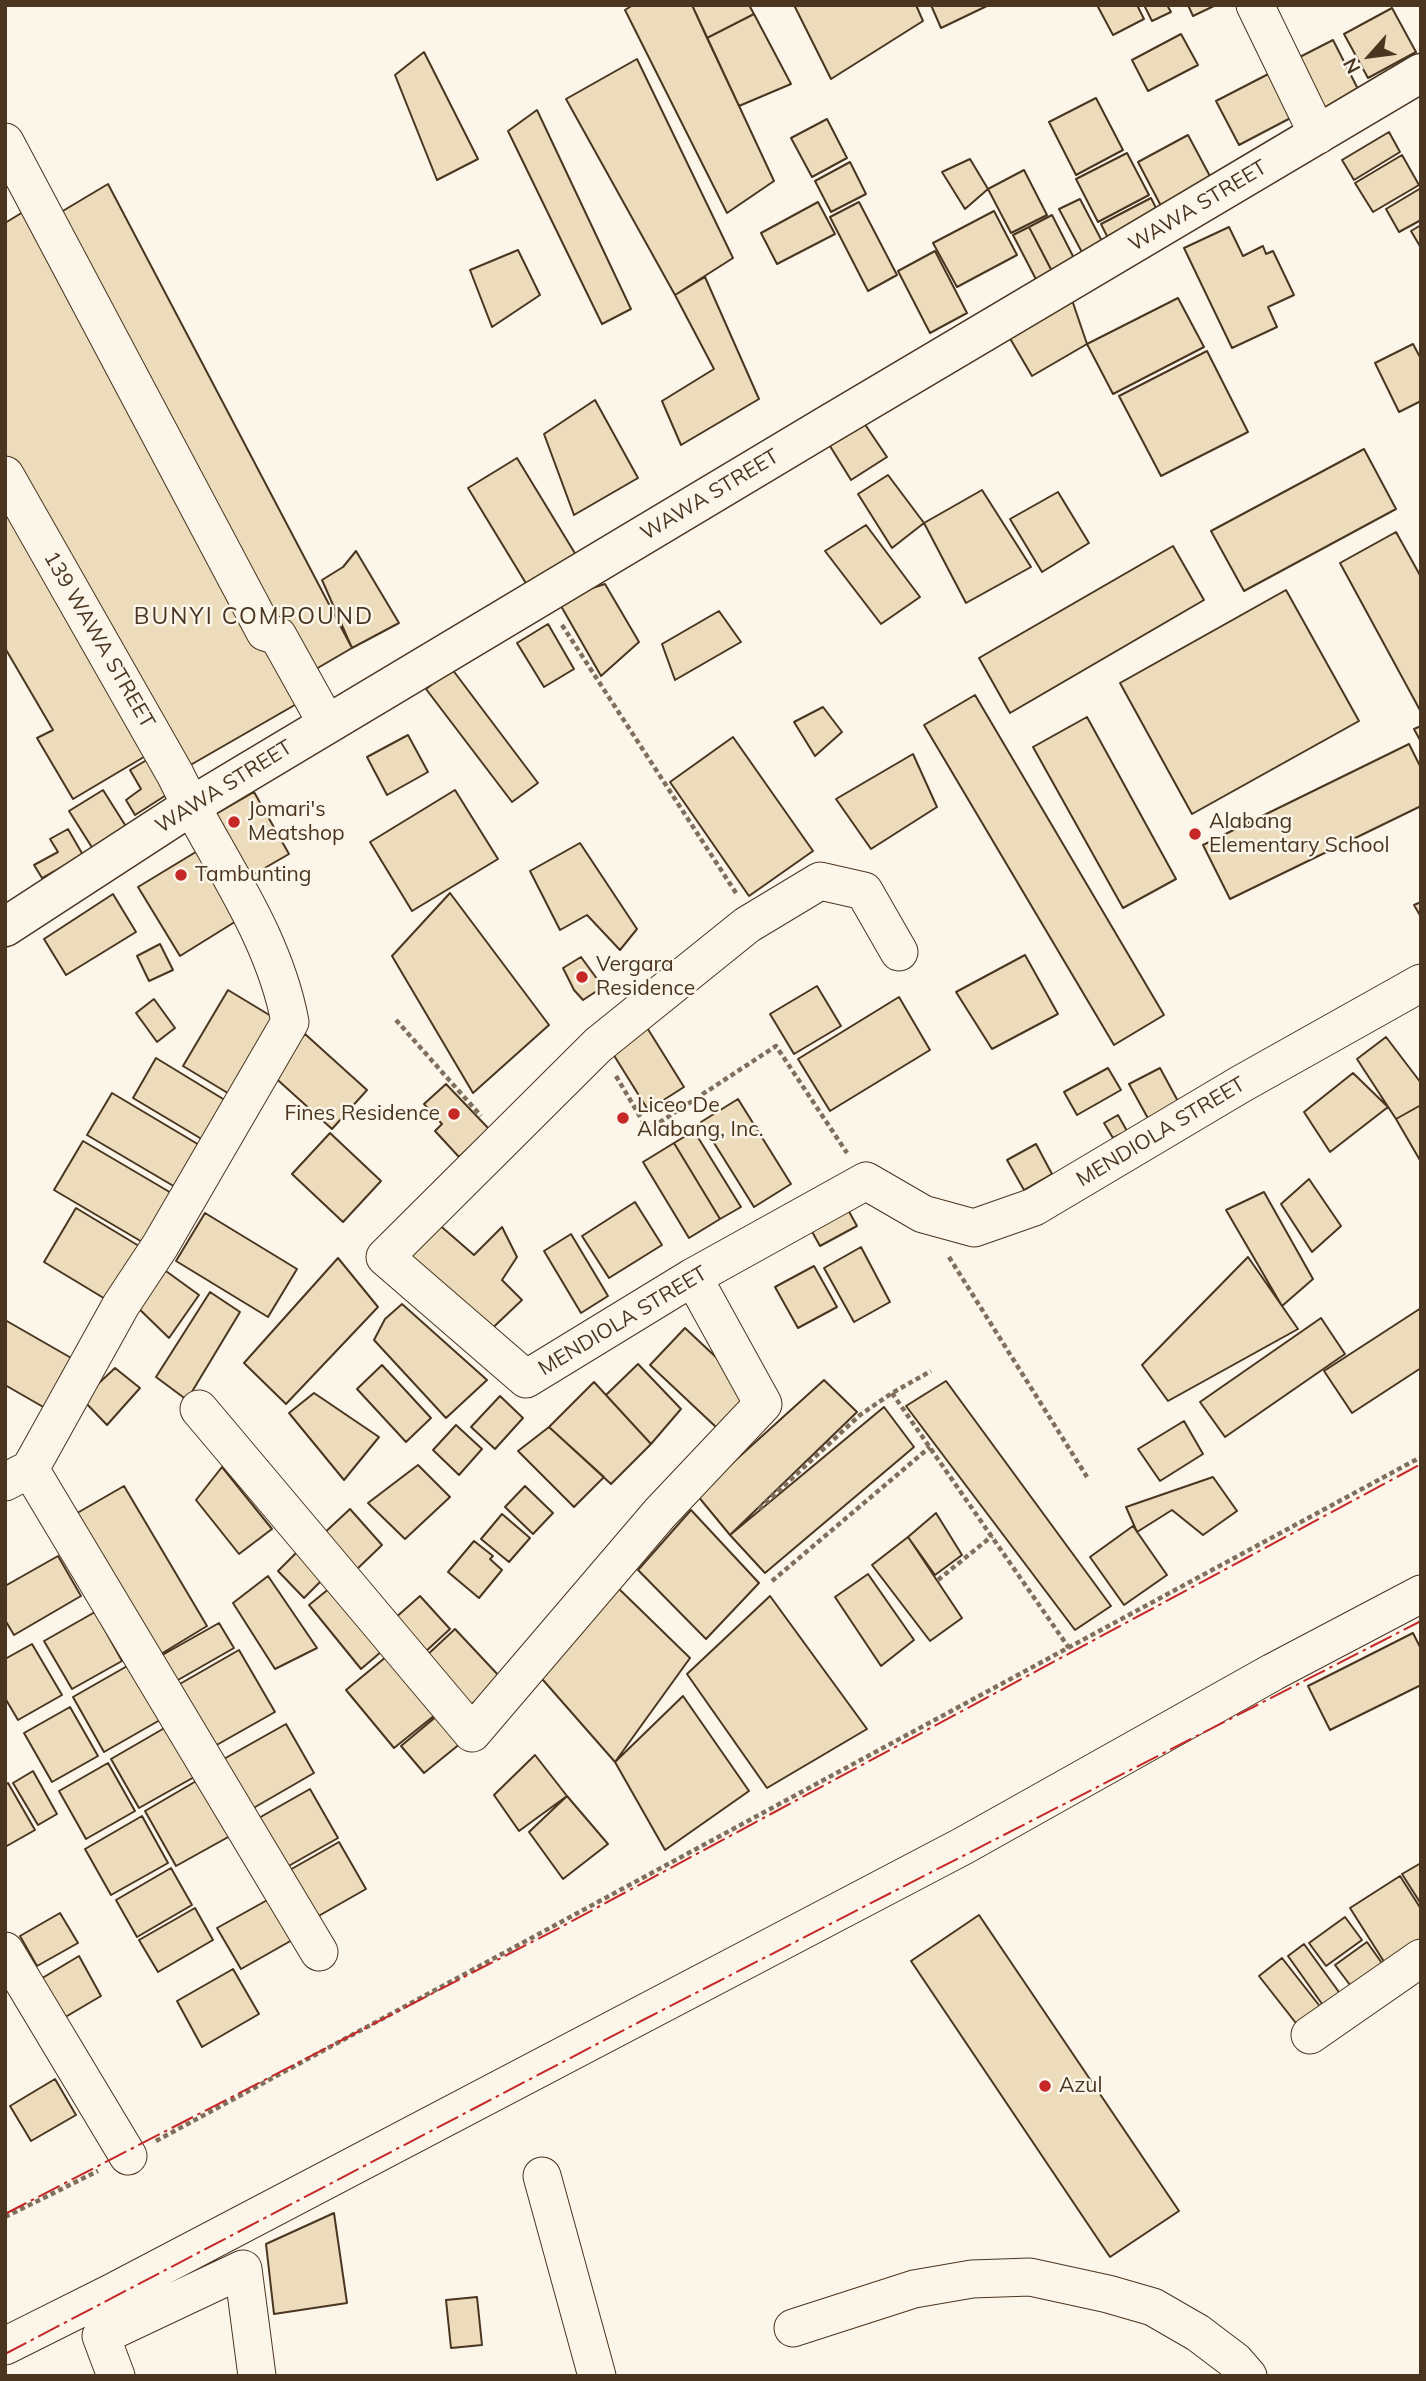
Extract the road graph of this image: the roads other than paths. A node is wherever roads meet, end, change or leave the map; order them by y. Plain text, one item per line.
1 (1255, 5) edge
2 (1421, 73) edge
3 (1318, 135) junction
4 (5, 142) edge
5 (5, 475) edge
6 (327, 724) junction
7 (191, 806) junction
8 (5, 927) edge
9 (899, 952) dead end
10 (1421, 983) edge
11 (693, 1278) junction
12 (200, 1409) dead end
13 (18, 1475) edge
14 (1421, 1594) edge
15 (5, 1951) edge
16 (319, 1952) dead end
17 (1421, 1958) edge
18 (1310, 2035) dead end
19 (128, 2156) road end
20 (542, 2176) dead end
21 (793, 2328) dead end
22 (5, 2346) edge
23 (116, 2376) edge
24 (257, 2376) edge
25 (597, 2376) edge
26 (1248, 2376) edge

1 - 3 street
2 - 3 main road, WAWA STREET
3 - 6 main road, WAWA STREET
4 - 6 street
5 - 7 street, 139 WAWA STREET
6 - 7 main road, WAWA STREET
7 - 8 main road, WAWA STREET
7 - 13 street, 139 WAWA STREET
9 - 11 street, MENDIOLA STREET
10 - 11 street, MENDIOLA STREET
11 - 12 street
13 - 16 street
14 - 22 street
15 - 19 street
17 - 18 street
20 - 25 street
21 - 26 street
23 - 24 street

